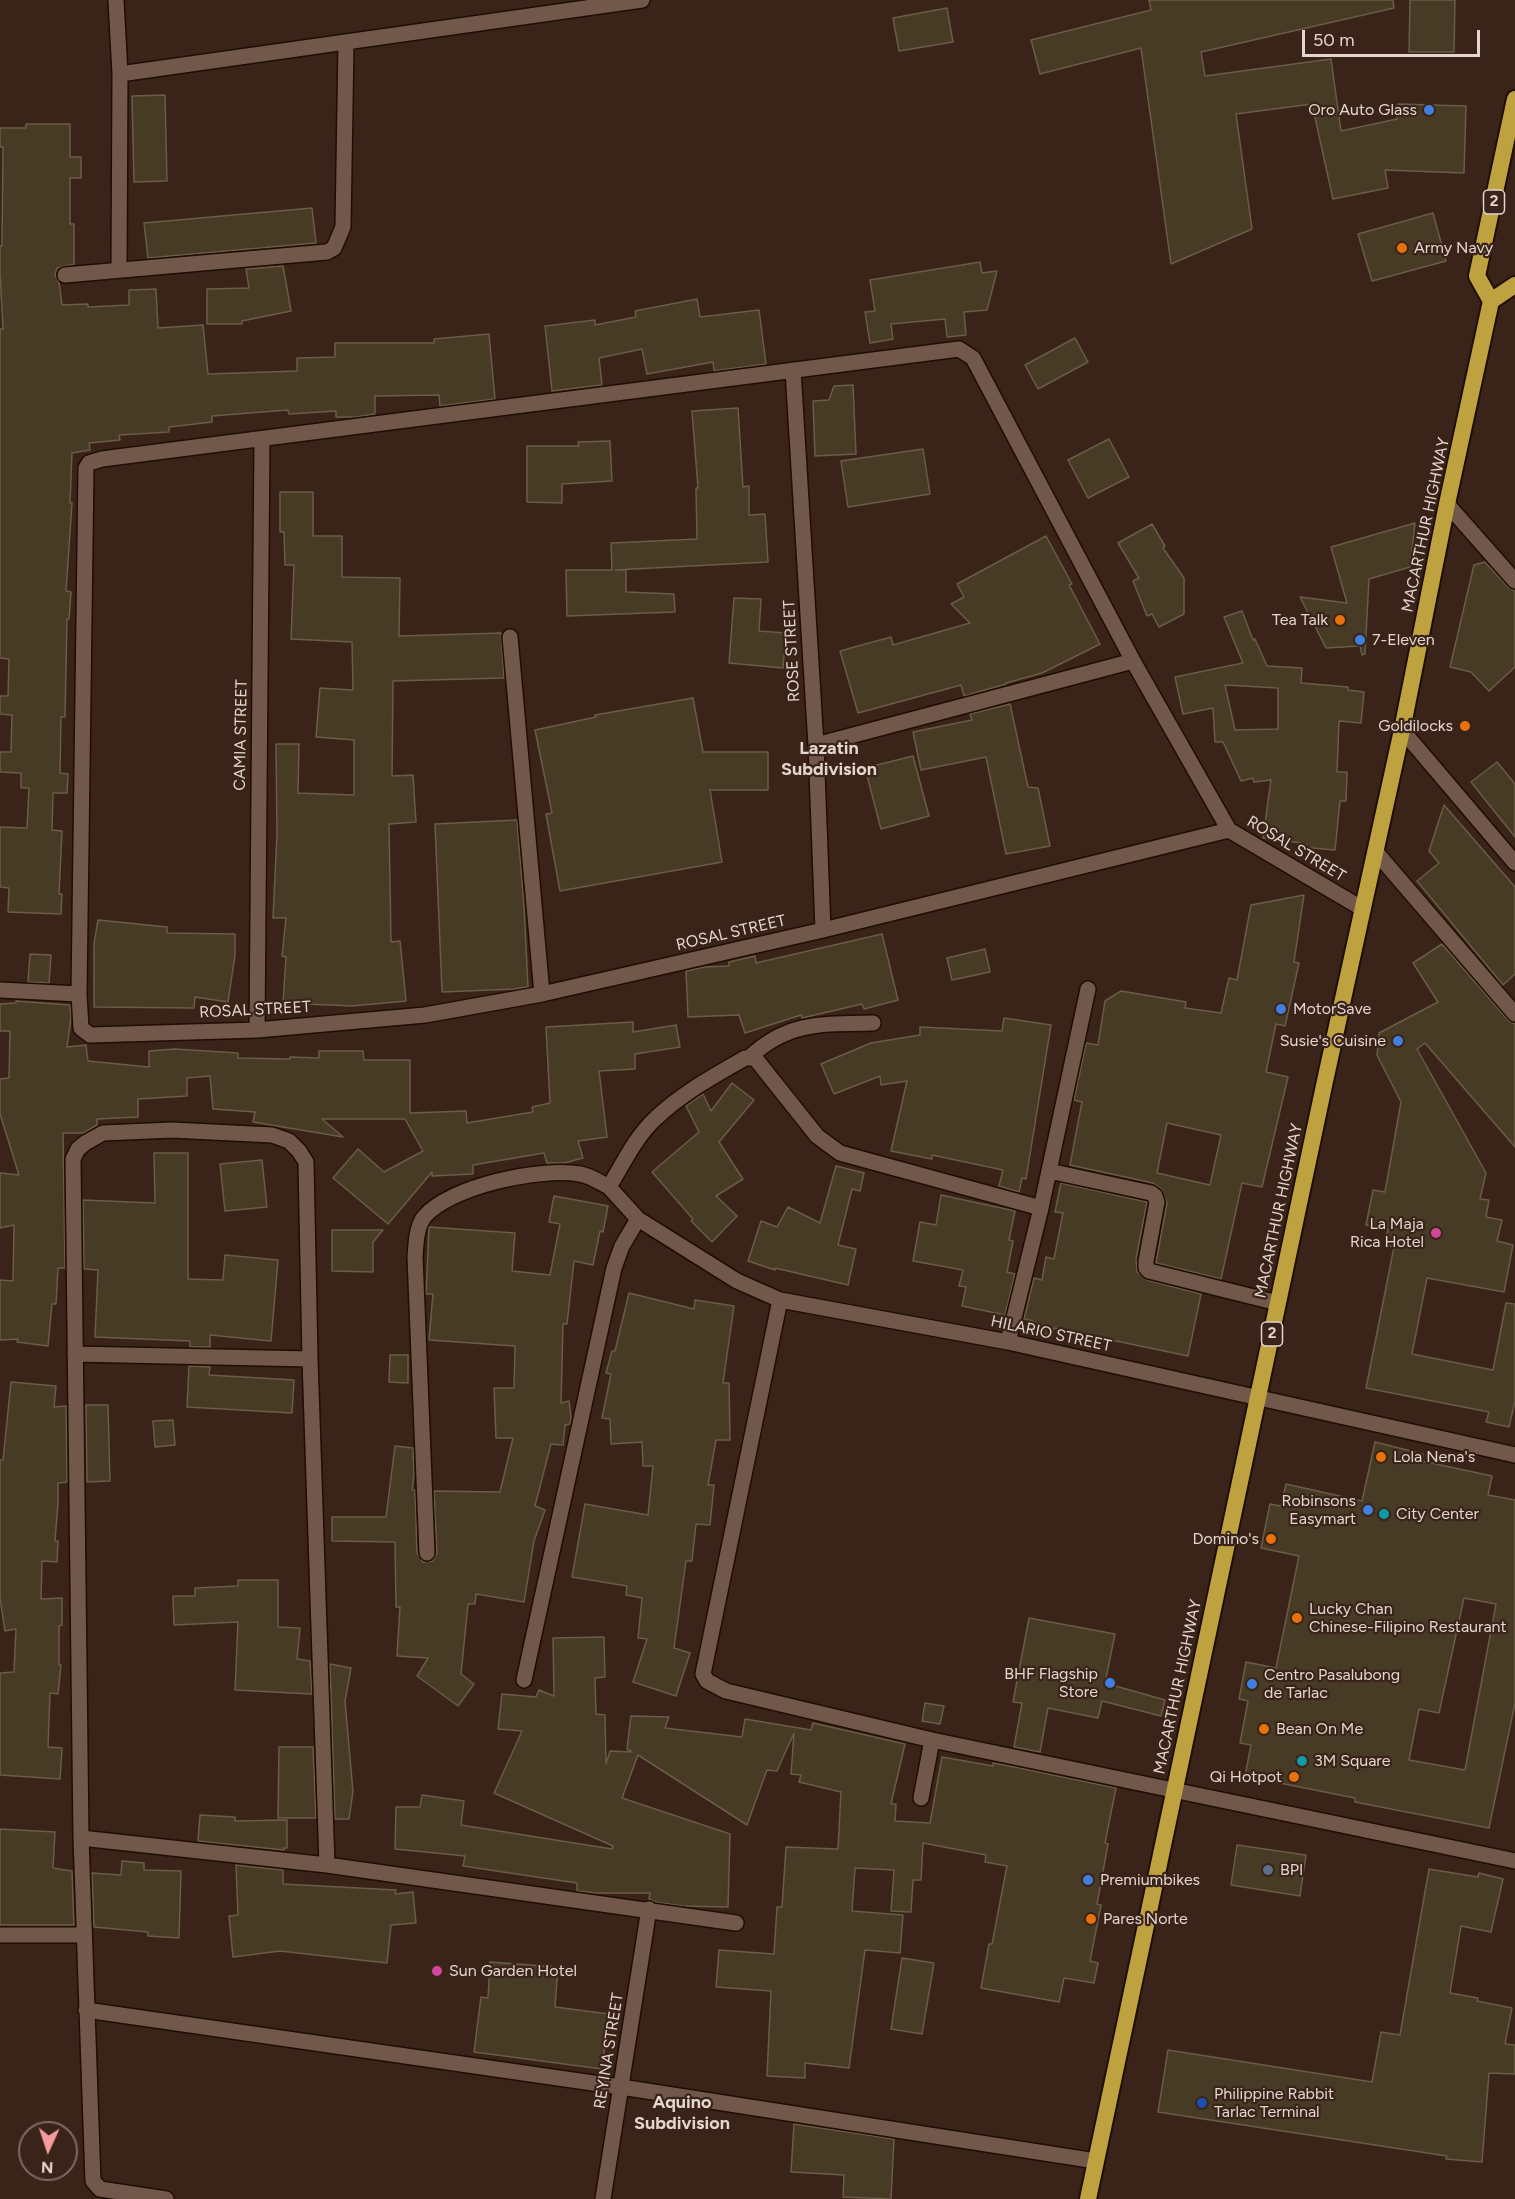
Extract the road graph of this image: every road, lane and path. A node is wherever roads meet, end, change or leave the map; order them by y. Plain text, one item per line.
1 (117, 0) edge
2 (642, 0) edge
3 (346, 44) junction
4 (120, 74) junction
5 (1515, 99) edge
6 (119, 270) junction
7 (66, 275) dead end
8 (1515, 285) edge
9 (1491, 302) junction
10 (793, 370) junction
11 (262, 440) junction
12 (1447, 504) junction
13 (1515, 581) edge
14 (510, 637) dead end
15 (1133, 662) junction
16 (1402, 730) junction
17 (816, 745) junction
18 (1229, 830) junction
19 (1375, 851) junction
20 (1515, 863) edge
21 (1363, 909) junction
22 (824, 930) junction
23 (1088, 989) dead end
24 (0, 990) edge
25 (79, 994) junction
26 (542, 994) junction
27 (1515, 1014) edge
28 (873, 1023) dead end
29 (257, 1030) junction
30 (750, 1057) junction
31 (1049, 1171) junction
32 (609, 1187) junction
33 (1041, 1208) junction
34 (638, 1219) junction
35 (780, 1300) junction
36 (1278, 1303) junction
37 (1008, 1342) junction
38 (75, 1354) junction
39 (310, 1359) junction
40 (1259, 1396) junction
41 (1515, 1455) edge
42 (427, 1553) dead end
43 (524, 1680) dead end
44 (932, 1740) junction
45 (1174, 1790) junction
46 (921, 1798) dead end
47 (81, 1838) junction
48 (1515, 1861) edge
49 (327, 1865) junction
50 (649, 1909) junction
51 (736, 1923) dead end
52 (0, 1935) edge
53 (84, 1935) junction
54 (86, 2010) junction
55 (621, 2087) junction
56 (1096, 2161) junction
57 (166, 2199) edge
58 (603, 2199) edge
59 (1088, 2199) edge

1 - 4 street
2 - 3 street
3 - 4 street
3 - 6 street
4 - 6 street
5 - 9 highway, 2
6 - 7 street
8 - 9 highway
9 - 12 highway, MACARTHUR HIGHWAY / 2
10 - 11 street
10 - 15 street
10 - 17 street, ROSE STREET
11 - 25 street
11 - 29 street, CAMIA STREET
12 - 13 street
12 - 16 highway, MACARTHUR HIGHWAY / 2
14 - 26 street
15 - 17 street
15 - 18 street
16 - 19 highway, MACARTHUR HIGHWAY / 2
16 - 20 street
17 - 22 street, ROSE STREET
18 - 21 street, ROSAL STREET
18 - 22 street, ROSAL STREET
19 - 21 highway, MACARTHUR HIGHWAY / 2
19 - 27 street
21 - 36 highway, MACARTHUR HIGHWAY / 2
22 - 26 street, ROSAL STREET
23 - 31 street
24 - 25 street
25 - 29 street, ROSAL STREET
26 - 29 street, ROSAL STREET
28 - 30 street
30 - 32 street
30 - 33 street
31 - 33 street
31 - 36 street
32 - 34 street, HILARIO STREET
32 - 42 street
33 - 37 street
34 - 35 street, HILARIO STREET
34 - 43 street
35 - 37 street, HILARIO STREET
35 - 44 street
36 - 40 highway, MACARTHUR HIGHWAY / 2
37 - 40 street, HILARIO STREET
38 - 39 street
38 - 39 street
38 - 47 street
39 - 49 street
40 - 41 street, HILARIO STREET
40 - 45 highway, MACARTHUR HIGHWAY / 2
44 - 45 street
44 - 46 street
45 - 48 street
45 - 56 highway, MACARTHUR HIGHWAY / 2
47 - 49 street
47 - 53 street
49 - 50 street
50 - 51 street
50 - 55 street, REYINA STREET
52 - 53 street
53 - 54 street
54 - 55 street
54 - 57 street
55 - 56 street
55 - 58 street, REYINA STREET
56 - 59 highway, MACARTHUR HIGHWAY / 2

